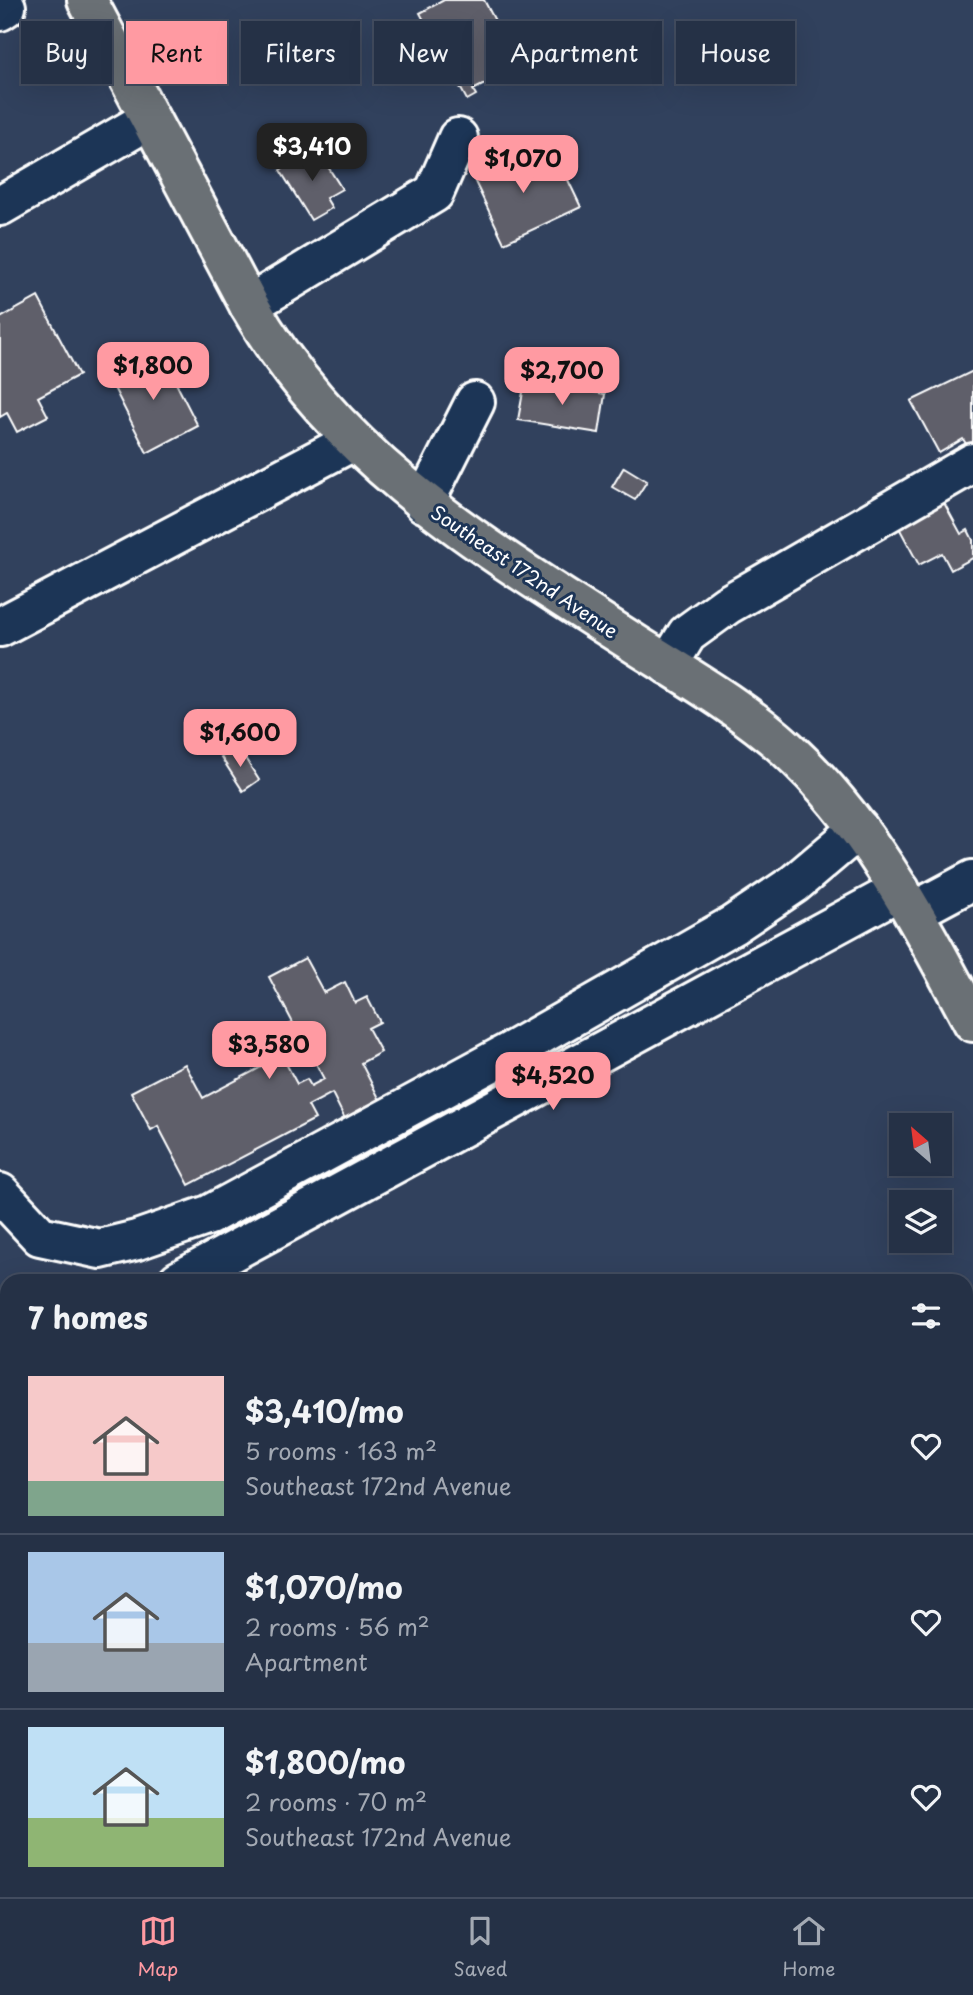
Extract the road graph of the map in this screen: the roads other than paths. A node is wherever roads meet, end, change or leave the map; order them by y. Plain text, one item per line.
1 (87, 0) edge
2 (150, 119) junction
3 (458, 138) dead end
4 (0, 206) edge
5 (249, 305) junction
6 (475, 402) dead end
7 (353, 442) junction
8 (973, 463) edge
9 (424, 503) junction
10 (0, 627) edge
11 (668, 665) junction
12 (859, 830) junction
13 (973, 880) edge
14 (906, 901) junction
15 (973, 1022) edge
16 (0, 1193) edge
17 (191, 1274) edge

1 - 2 main road, Southeast 172nd Avenue
2 - 4 street
2 - 5 main road, Southeast 172nd Avenue
3 - 5 street
5 - 7 main road, Southeast 172nd Avenue
6 - 9 street
7 - 9 main road, Southeast 172nd Avenue
7 - 10 street
8 - 11 street
9 - 11 main road, Southeast 172nd Avenue
11 - 12 main road, Southeast 172nd Avenue
12 - 14 main road, Southeast 172nd Avenue
12 - 16 street
13 - 14 street
14 - 15 main road, Southeast 172nd Avenue
14 - 17 street

